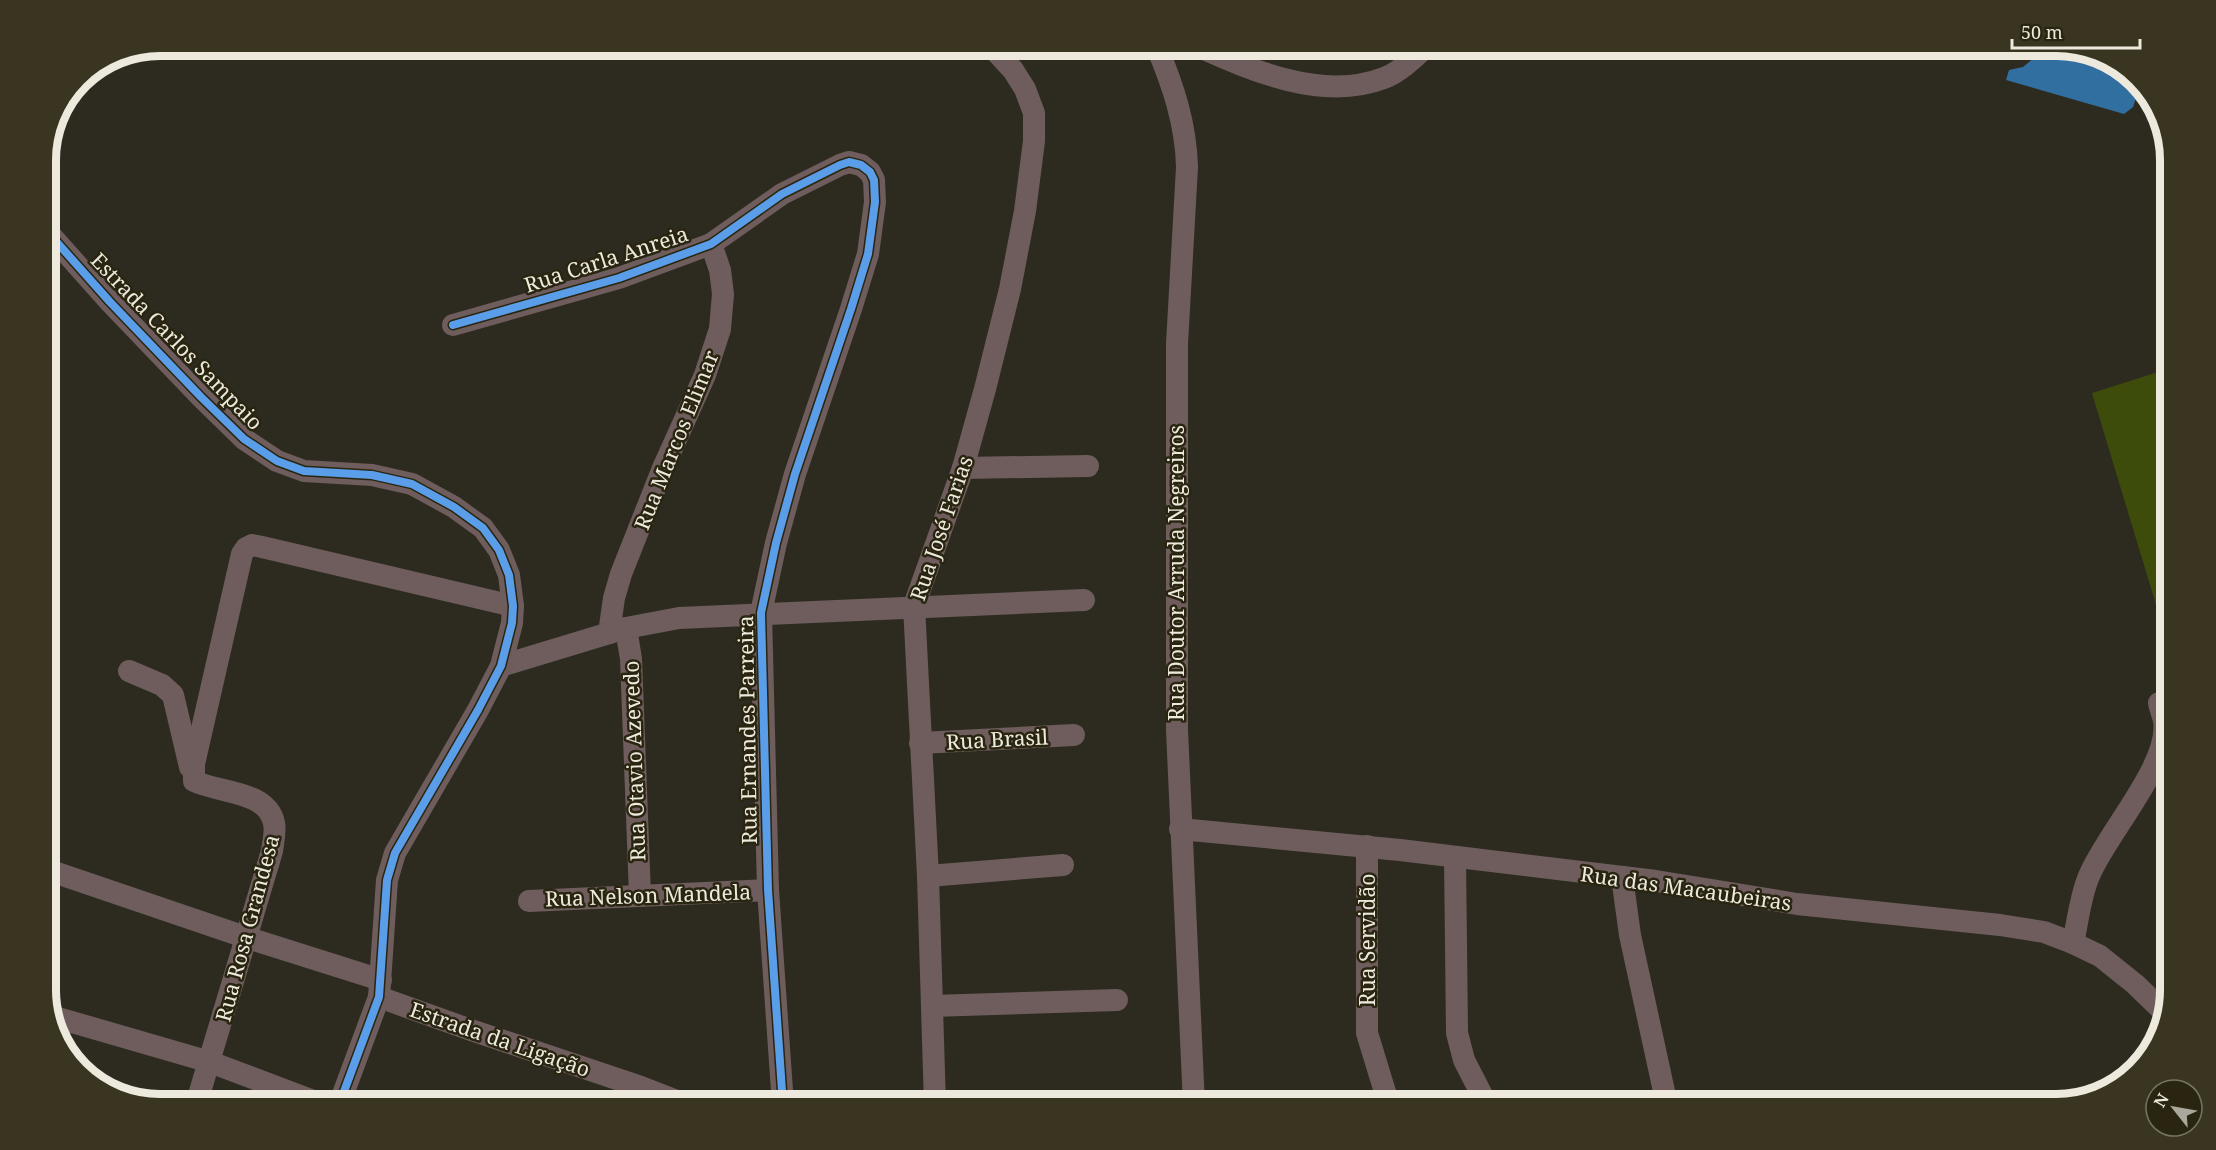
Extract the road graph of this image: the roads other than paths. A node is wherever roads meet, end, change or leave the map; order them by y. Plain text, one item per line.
1 (1000, 56) edge
2 (1160, 56) edge
3 (1221, 56) edge
4 (1416, 56) edge
5 (856, 162) joint
6 (56, 241) edge
7 (711, 244) junction
8 (453, 325) dead end
9 (1088, 466) dead end
10 (963, 468) junction
11 (1084, 600) dead end
12 (513, 606) junction
13 (914, 606) junction
14 (761, 613) junction
15 (617, 630) junction
16 (501, 666) junction
17 (129, 671) dead end
18 (2158, 703) dead end
19 (2160, 709) edge
20 (1074, 735) dead end
21 (920, 743) junction
22 (2160, 752) edge
23 (193, 776) junction
24 (1180, 829) junction
25 (1366, 846) junction
26 (1455, 857) junction
27 (1063, 865) dead end
28 (56, 873) edge
29 (928, 876) junction
30 (1622, 877) junction
31 (768, 890) junction
32 (640, 896) junction
33 (529, 901) dead end
34 (245, 937) junction
35 (2073, 943) junction
36 (380, 988) junction
37 (1117, 1000) dead end
38 (932, 1006) junction
39 (2159, 1007) edge
40 (60, 1019) edge
41 (210, 1062) junction
42 (200, 1094) edge
43 (295, 1094) edge
44 (343, 1094) edge
45 (659, 1094) edge
46 (782, 1094) edge
47 (935, 1094) edge
48 (1193, 1094) edge
49 (1386, 1094) edge
50 (1481, 1094) edge
51 (1665, 1094) edge

1 - 10 street, Rua José Farias
2 - 24 street, Rua Doutor Arruda Negreiros
3 - 4 street
5 - 7 street, Rua Carla Anreia
5 - 14 street, Rua Ernandes Parreira
6 - 12 street, Estrada Carlos Sampaio
7 - 8 street, Rua Carla Anreia
7 - 15 street, Rua Marcos Elimar
9 - 10 street
10 - 13 street, Rua José Farias
11 - 13 street
12 - 16 street, Estrada Carlos Sampaio
12 - 23 street
13 - 14 street
13 - 21 street, Rua José Farias
14 - 15 street
14 - 31 street, Rua Ernandes Parreira
15 - 16 street
15 - 32 street, Rua Otavio Azevedo
16 - 36 street, Estrada Carlos Sampaio
17 - 23 street
18 - 19 street
20 - 21 street, Rua Brasil
21 - 29 street, Rua José Farias
22 - 35 street
23 - 34 street, Rua Rosa Grandesa
24 - 25 street, Rua das Macaubeiras
24 - 48 street, Rua Doutor Arruda Negreiros
25 - 26 street, Rua das Macaubeiras
25 - 49 street, Rua Servidão
26 - 30 street, Rua das Macaubeiras
26 - 50 street
27 - 29 street
28 - 34 street, Estrada da Ligação
29 - 38 street, Rua José Farias
30 - 35 street, Rua das Macaubeiras
30 - 51 street
31 - 32 street, Rua Nelson Mandela
31 - 46 street, Rua Ernandes Parreira
32 - 33 street, Rua Nelson Mandela
34 - 36 street, Estrada da Ligação
34 - 41 street, Rua Rosa Grandesa
35 - 39 street, Rua das Macaubeiras
36 - 44 street, Estrada Carlos Sampaio
36 - 45 street, Estrada da Ligação
37 - 38 street
38 - 47 street, Rua José Farias
40 - 41 street
41 - 42 street, Rua Rosa Grandesa
41 - 43 street

